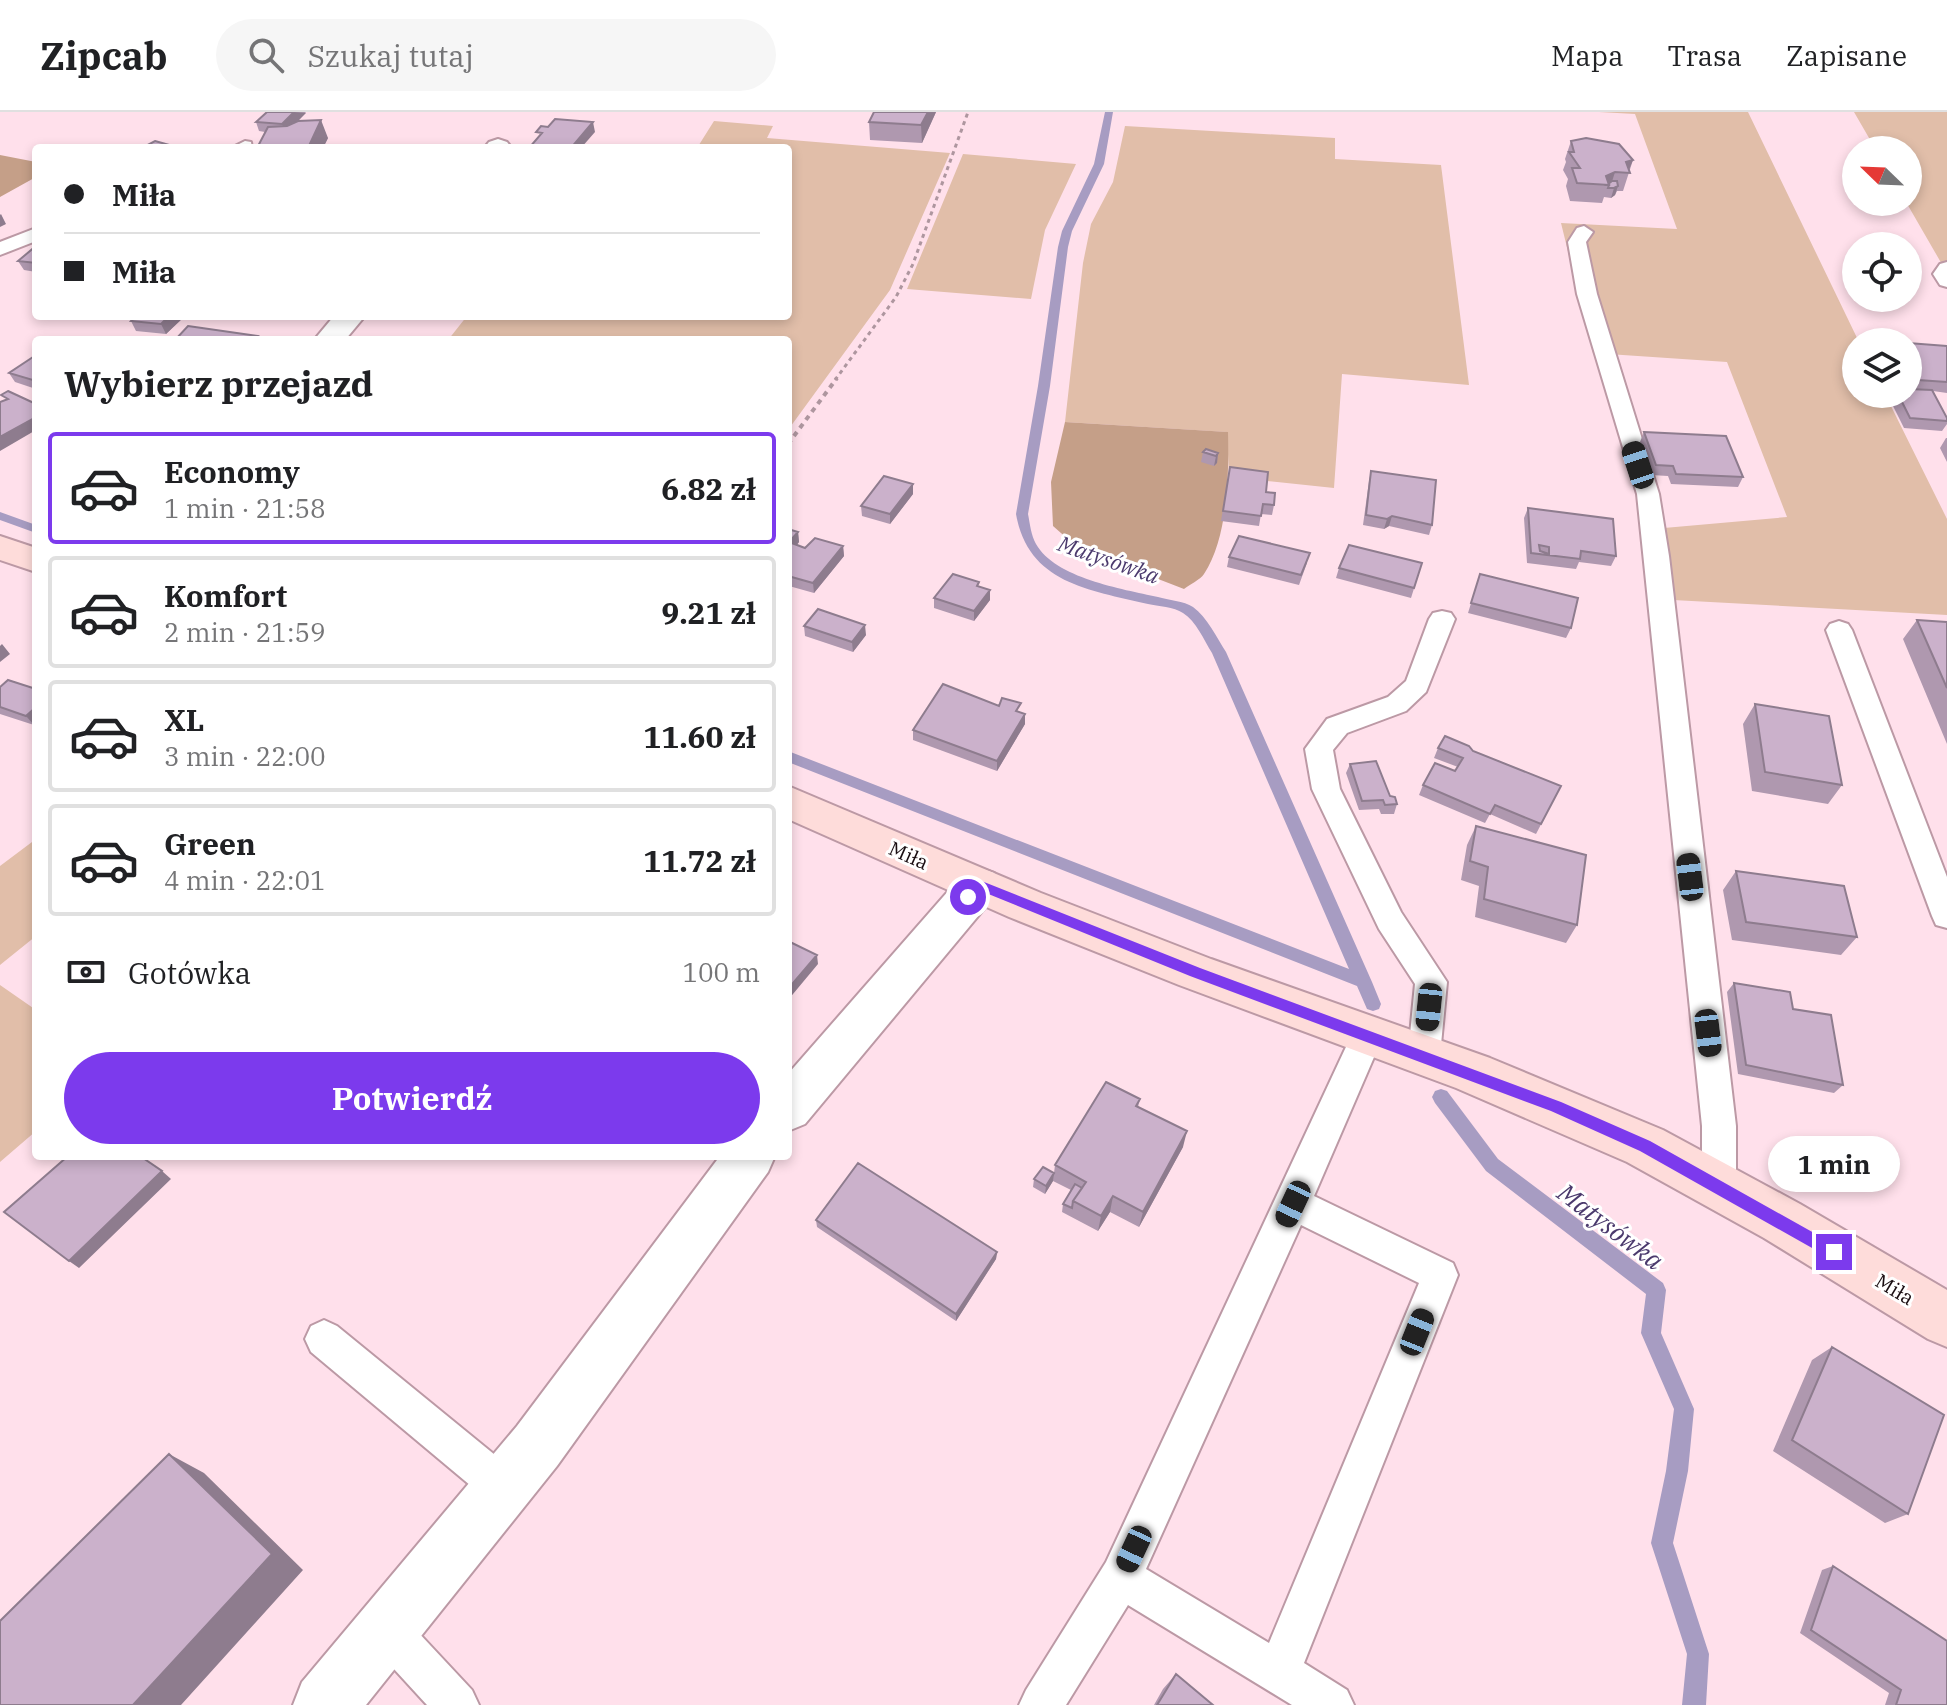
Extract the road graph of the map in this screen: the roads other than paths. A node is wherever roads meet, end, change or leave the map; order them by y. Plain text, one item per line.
1 (1584, 232) dead end
2 (32, 236) edge
3 (0, 249) edge
4 (1947, 268) edge
5 (1947, 281) edge
6 (346, 320) edge
7 (332, 336) edge
8 (0, 547) edge
9 (32, 559) edge
10 (1442, 619) dead end
11 (1839, 630) dead end
12 (792, 804) edge
13 (979, 885) junction
14 (1947, 916) edge
15 (1368, 1034) junction
16 (1424, 1055) junction
17 (792, 1104) edge
18 (747, 1160) edge
19 (1719, 1186) junction
20 (1293, 1204) junction
21 (1947, 1320) edge
22 (324, 1339) dead end
23 (503, 1487) junction
24 (1121, 1577) junction
25 (387, 1630) junction
26 (1279, 1671) junction
27 (325, 1705) edge
28 (457, 1705) edge
29 (1041, 1705) edge
30 (1332, 1705) edge

1 - 19 lane
2 - 3 lane
4 - 5 lane
6 - 7 street
8 - 9 street
10 - 16 lane
11 - 14 lane
12 - 13 street, Miła
13 - 15 street, Miła
13 - 17 street
15 - 16 street, Miła
15 - 20 lane
16 - 19 street, Miła
18 - 23 street
19 - 21 street, Miła
20 - 24 lane
20 - 26 lane
22 - 23 lane
23 - 25 street
24 - 26 lane
24 - 29 lane
25 - 27 street
25 - 28 lane
26 - 30 lane

